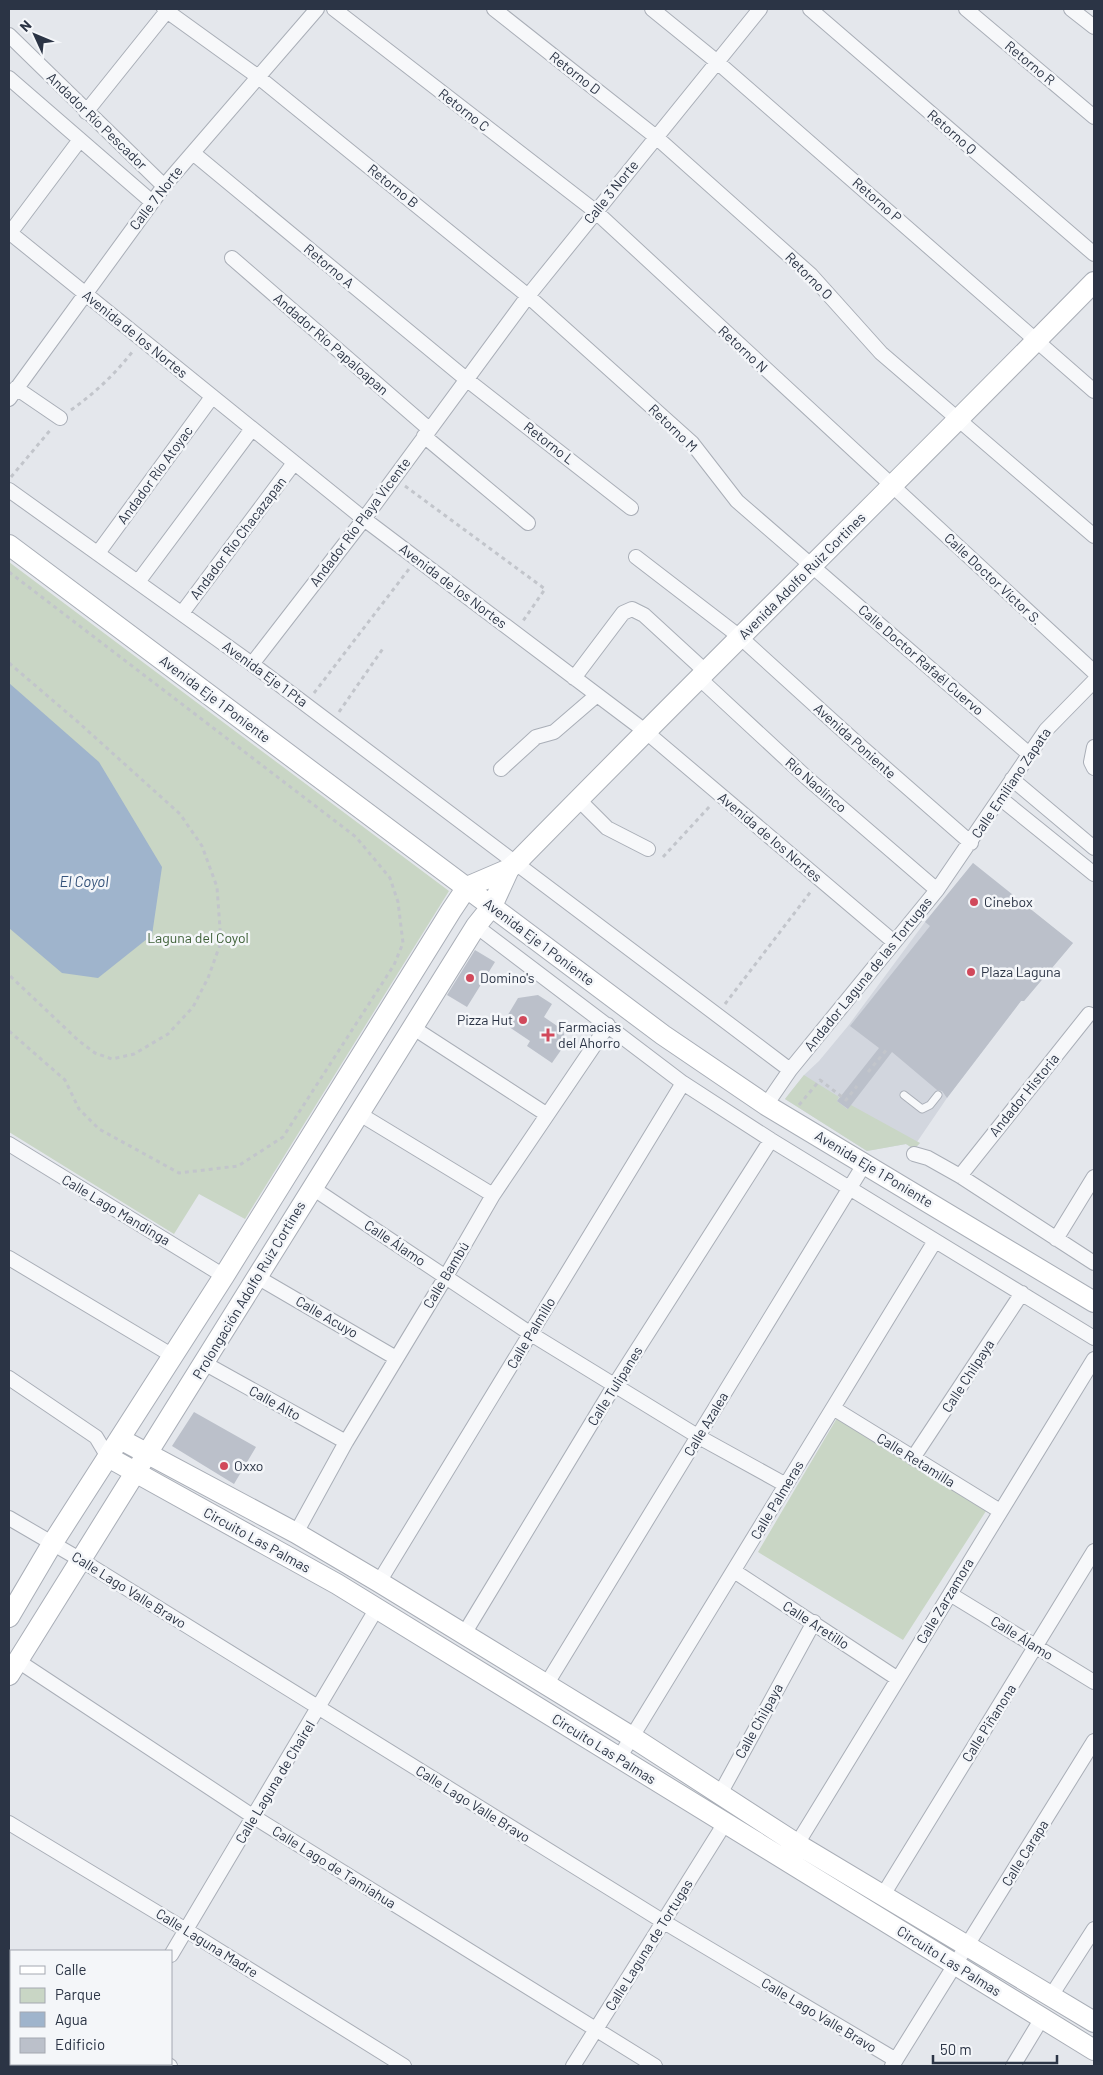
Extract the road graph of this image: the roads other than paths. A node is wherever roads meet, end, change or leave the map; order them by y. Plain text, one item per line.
1 (317, 9) edge
2 (334, 9) edge
3 (494, 9) edge
4 (652, 9) edge
5 (760, 9) edge
6 (810, 9) edge
7 (966, 9) edge
8 (1071, 9) edge
9 (165, 10) edge
10 (1094, 27) edge
11 (9, 35) edge
12 (716, 61) junction
13 (257, 76) junction
14 (9, 78) edge
15 (86, 112) junction
16 (1094, 117) edge
17 (656, 137) junction
18 (79, 141) junction
19 (192, 153) junction
20 (164, 186) junction
21 (152, 202) junction
22 (595, 211) junction
23 (9, 233) edge
24 (1094, 254) edge
25 (232, 258) dead end
26 (1094, 282) edge
27 (84, 293) junction
28 (528, 296) junction
29 (1038, 340) junction
30 (466, 379) junction
31 (1094, 391) edge
32 (13, 393) edge
33 (212, 397) junction
34 (60, 418) road end
35 (958, 419) junction
36 (252, 429) junction
37 (427, 433) junction
38 (294, 463) junction
39 (892, 486) junction
40 (9, 490) edge
41 (632, 508) dead end
42 (364, 519) junction
43 (528, 523) dead end
44 (1094, 536) edge
45 (9, 545) edge
46 (98, 553) junction
47 (636, 557) dead end
48 (812, 566) junction
49 (138, 582) junction
50 (182, 613) junction
51 (740, 637) junction
52 (252, 664) junction
53 (1094, 672) edge
54 (702, 674) junction
55 (574, 678) junction
56 (1094, 680) edge
57 (598, 695) junction
58 (645, 731) junction
59 (1094, 747) edge
60 (1029, 754) junction
61 (1094, 768) edge
62 (501, 769) dead end
63 (1012, 780) junction
64 (1000, 798) junction
65 (578, 800) junction
66 (971, 842) junction
67 (1094, 848) edge
68 (648, 849) dead end
69 (513, 865) junction
70 (1094, 874) edge
71 (467, 887) junction
72 (937, 890) junction
73 (492, 906) junction
74 (476, 926) junction
75 (894, 942) junction
76 (1089, 1014) dead end
77 (608, 1025) junction
78 (379, 1026) junction
79 (408, 1033) junction
80 (790, 1070) junction
81 (683, 1082) junction
82 (904, 1095) dead end
83 (938, 1095) dead end
84 (766, 1105) junction
85 (358, 1113) junction
86 (546, 1114) junction
87 (771, 1140) junction
88 (9, 1144) edge
89 (300, 1154) junction
90 (914, 1154) dead end
91 (865, 1163) junction
92 (324, 1168) junction
93 (960, 1176) junction
94 (1094, 1177) edge
95 (311, 1187) junction
96 (851, 1188) junction
97 (492, 1195) junction
98 (1056, 1239) junction
99 (935, 1241) junction
100 (9, 1258) edge
101 (1094, 1262) edge
102 (224, 1276) junction
103 (257, 1277) junction
104 (446, 1278) junction
105 (1022, 1293) junction
106 (1094, 1302) edge
107 (530, 1334) junction
108 (1094, 1338) edge
109 (173, 1356) junction
110 (396, 1358) junction
111 (1094, 1359) edge
112 (204, 1364) junction
113 (9, 1378) edge
114 (614, 1386) junction
115 (833, 1408) junction
116 (96, 1437) junction
117 (698, 1437) junction
118 (120, 1439) junction
119 (346, 1442) junction
120 (148, 1452) junction
121 (108, 1457) junction
122 (913, 1458) junction
123 (135, 1473) junction
124 (786, 1485) junction
125 (1000, 1511) junction
126 (9, 1518) edge
127 (296, 1533) junction
128 (52, 1544) junction
129 (1094, 1551) edge
130 (81, 1560) junction
131 (734, 1571) junction
132 (379, 1582) junction
133 (950, 1594) junction
134 (376, 1608) junction
135 (9, 1617) edge
136 (814, 1622) junction
137 (464, 1634) junction
138 (1036, 1646) junction
139 (13, 1668) edge
140 (898, 1679) junction
141 (1094, 1682) edge
142 (546, 1685) junction
143 (319, 1708) junction
144 (632, 1737) junction
145 (1094, 1741) edge
146 (620, 1758) junction
147 (720, 1794) junction
148 (254, 1817) junction
149 (9, 1822) edge
150 (725, 1823) junction
151 (797, 1844) junction
152 (883, 1895) junction
153 (664, 1922) junction
154 (1094, 1929) edge
155 (186, 1930) junction
156 (967, 1946) junction
157 (172, 1953) edge
158 (955, 1965) junction
159 (1052, 1996) junction
160 (1042, 2018) junction
161 (1094, 2022) edge
162 (596, 2030) junction
163 (1094, 2050) edge
164 (894, 2063) edge
165 (404, 2066) edge
166 (573, 2066) edge
167 (655, 2066) edge
168 (1013, 2066) edge

1 - 13 street, Calle 7 Norte
2 - 22 street, Retorno C
3 - 17 street, Retorno D
4 - 12 street, Retorno P
5 - 12 street, Calle 3 Norte
6 - 24 street, Retorno Q
7 - 16 street, Retorno R
8 - 10 street
9 - 13 street, Retorno B
9 - 15 street
11 - 15 street, Andador Río Pescador
12 - 17 street, Calle 3 Norte
12 - 29 street, Retorno P
13 - 19 street, Calle 7 Norte
13 - 28 street, Retorno B
14 - 18 street
15 - 20 street, Andador Río Pescador
17 - 22 street, Calle 3 Norte
17 - 35 street, Retorno O
18 - 21 street
18 - 23 street
19 - 20 street, Calle 7 Norte
19 - 30 street, Retorno A
20 - 21 street, Calle 7 Norte
21 - 27 street, Calle 7 Norte
22 - 28 street, Calle 3 Norte
22 - 39 street, Retorno N
23 - 27 street, Avenida de los Nortes
25 - 37 street, Andador Río Papaloapan
26 - 29 street, Avenida Adolfo Ruiz Cortines
27 - 32 street, Calle 7 Norte
27 - 33 street, Avenida de los Nortes
28 - 30 street, Calle 3 Norte
28 - 48 street, Retorno M
29 - 31 street, Retorno P
29 - 35 street, Avenida Adolfo Ruiz Cortines
30 - 37 street, Andador Río Playa Vicente
30 - 41 street, Retorno L
32 - 34 street
33 - 36 street, Avenida de los Nortes
33 - 46 street, Andador Río Atoyac
35 - 39 street, Avenida Adolfo Ruiz Cortines
35 - 44 street, Retorno O
36 - 38 street, Avenida de los Nortes
36 - 49 street
37 - 42 street, Andador Río Playa Vicente
37 - 43 street, Andador Río Papaloapan
38 - 42 street, Avenida de los Nortes
38 - 50 street, Andador Río Chacazapan
39 - 48 street, Avenida Adolfo Ruiz Cortines
39 - 53 street, Calle Doctor Víctor S.
40 - 46 street, Avenida Eje 1 Pta
42 - 52 street, Andador Río Playa Vicente
42 - 55 street, Avenida de los Nortes
45 - 71 street, Avenida Eje 1 Poniente
46 - 49 street, Avenida Eje 1 Pta
47 - 51 street
48 - 51 street, Avenida Adolfo Ruiz Cortines
48 - 60 street, Calle Doctor Rafaél Cuervo
49 - 50 street, Avenida Eje 1 Pta
50 - 52 street, Avenida Eje 1 Pta
51 - 54 street, Avenida Adolfo Ruiz Cortines
51 - 66 street, Avenida Poniente
52 - 69 street, Avenida Eje 1 Pta
54 - 55 street, Río Naolinco
54 - 58 street, Avenida Adolfo Ruiz Cortines
54 - 72 street, Río Naolinco
55 - 57 street, Avenida de los Nortes
56 - 60 street, Calle Emiliano Zapata
57 - 58 street, Avenida de los Nortes
57 - 62 street
58 - 65 street, Avenida Adolfo Ruiz Cortines
58 - 75 street, Avenida de los Nortes
59 - 61 street
60 - 63 street, Calle Emiliano Zapata
63 - 64 street, Calle Emiliano Zapata
63 - 67 street
64 - 66 street, Calle Emiliano Zapata
64 - 70 street
65 - 68 street
65 - 69 street, Avenida Adolfo Ruiz Cortines
66 - 72 street, Andador Laguna de las Tortugas
69 - 71 street, Avenida Adolfo Ruiz Cortines
69 - 73 street, Avenida Adolfo Ruiz Cortines
69 - 80 street, Avenida Eje 1 Pta
71 - 73 street, Avenida Eje 1 Poniente
71 - 78 street, Prolongación Adolfo Ruiz Cortines
72 - 75 street, Andador Laguna de las Tortugas
73 - 74 street, Prolongación Adolfo Ruiz Cortines
73 - 84 street, Avenida Eje 1 Poniente
74 - 77 street, Avenida Eje 1 Poniente
74 - 79 street, Prolongación Adolfo Ruiz Cortines
75 - 80 street, Andador Laguna de las Tortugas
76 - 93 street, Andador Historia
77 - 81 street, Avenida Eje 1 Poniente
77 - 86 street, Calle Bambú
78 - 79 street
78 - 89 street, Prolongación Adolfo Ruiz Cortines
79 - 85 street, Prolongación Adolfo Ruiz Cortines
79 - 86 street
80 - 84 street, Andador Laguna de las Tortugas
81 - 87 street, Avenida Eje 1 Poniente
81 - 107 street, Calle Palmillo
82 - 83 lane
84 - 91 street, Avenida Eje 1 Poniente
85 - 92 street, Prolongación Adolfo Ruiz Cortines
85 - 97 street
86 - 97 street, Calle Bambú
87 - 96 street, Avenida Eje 1 Poniente
87 - 114 street, Calle Tulipanes
88 - 102 street, Calle Lago Mandinga
89 - 92 street
89 - 102 street, Prolongación Adolfo Ruiz Cortines
90 - 93 street
91 - 96 street, Calle Azalea
91 - 106 street, Avenida Eje 1 Poniente
92 - 95 street, Prolongación Adolfo Ruiz Cortines
93 - 98 street
94 - 98 street
95 - 103 street, Prolongación Adolfo Ruiz Cortines
95 - 104 street, Calle Álamo
96 - 99 street, Avenida Eje 1 Poniente
96 - 117 street, Calle Azalea
97 - 104 street, Calle Bambú
98 - 101 street
99 - 105 street, Avenida Eje 1 Poniente
99 - 115 street, Calle Palmeras
100 - 109 street
102 - 109 street, Prolongación Adolfo Ruiz Cortines
103 - 110 street, Calle Acuyo
103 - 112 street, Prolongación Adolfo Ruiz Cortines
104 - 107 street, Calle Álamo
104 - 110 street, Calle Bambú
105 - 108 street, Avenida Eje 1 Poniente
105 - 122 street, Calle Chilpaya
107 - 114 street, Calle Álamo
107 - 132 street, Calle Palmillo
109 - 118 street, Prolongación Adolfo Ruiz Cortines
110 - 119 street, Calle Bambú
111 - 125 street, Calle Zarzamora
112 - 119 street, Calle Alto
112 - 120 street, Prolongación Adolfo Ruiz Cortines
113 - 116 street
114 - 117 street, Calle Álamo
114 - 137 street, Calle Tulipanes
115 - 122 street, Calle Retamilla
115 - 124 street, Calle Palmeras
116 - 118 street
116 - 121 street
117 - 124 street, Calle Álamo
117 - 142 street, Calle Azalea
118 - 120 street, Circuito Las Palmas
118 - 121 street, Prolongación Adolfo Ruiz Cortines
119 - 127 street, Calle Bambú
120 - 123 street, Prolongación Adolfo Ruiz Cortines
120 - 127 street, Circuito Las Palmas
121 - 123 street, Circuito Las Palmas
121 - 128 street, Prolongación Adolfo Ruiz Cortines
122 - 125 street, Calle Retamilla
123 - 130 street, Prolongación Adolfo Ruiz Cortines
123 - 134 street, Circuito Las Palmas
124 - 131 street, Calle Palmeras
125 - 133 street, Calle Zarzamora
126 - 128 street, Calle Lago Valle Bravo
127 - 132 street, Circuito Las Palmas
128 - 130 street, Calle Lago Valle Bravo
128 - 135 street, Prolongación Adolfo Ruiz Cortines
129 - 138 street, Calle Piñanona
130 - 139 street, Prolongación Adolfo Ruiz Cortines
130 - 143 street, Calle Lago Valle Bravo
131 - 136 street, Calle Aretillo
131 - 144 street, Calle Palmeras
132 - 137 street, Circuito Las Palmas
133 - 138 street, Calle Álamo
133 - 140 street, Calle Zarzamora
134 - 143 street, Calle Laguna de Chairel
134 - 146 street, Circuito Las Palmas
136 - 140 street, Calle Aretillo
136 - 147 street, Calle Chilpaya
137 - 142 street, Circuito Las Palmas
138 - 141 street, Calle Álamo
138 - 152 street, Calle Piñanona
139 - 148 street, Calle Lago de Tamiahua
140 - 151 street, Calle Zarzamora
142 - 144 street, Circuito Las Palmas
143 - 148 street, Calle Laguna de Chairel
143 - 153 street, Calle Lago Valle Bravo
144 - 146 street, Calle Palmeras
144 - 147 street, Circuito Las Palmas
145 - 156 street, Calle Carapa
146 - 150 street, Circuito Las Palmas
147 - 151 street, Circuito Las Palmas
148 - 155 street, Calle Laguna de Chairel
148 - 162 street, Calle Lago de Tamiahua
149 - 155 street, Calle Laguna Madre
150 - 153 street, Calle Laguna de Tortugas
150 - 158 street, Circuito Las Palmas
151 - 152 street, Circuito Las Palmas
152 - 156 street, Circuito Las Palmas
153 - 162 street, Calle Laguna de Tortugas
153 - 164 street, Calle Lago Valle Bravo
154 - 159 street
155 - 157 street, Calle Laguna de Chairel
155 - 165 street, Calle Laguna Madre
156 - 158 street, Calle Carapa
156 - 159 street, Circuito Las Palmas
158 - 160 street, Circuito Las Palmas
158 - 164 street, Calle Carapa
159 - 161 street, Circuito Las Palmas
160 - 163 street, Circuito Las Palmas
160 - 168 street
162 - 166 street, Calle Laguna de Tortugas
162 - 167 street, Calle Lago de Tamiahua

